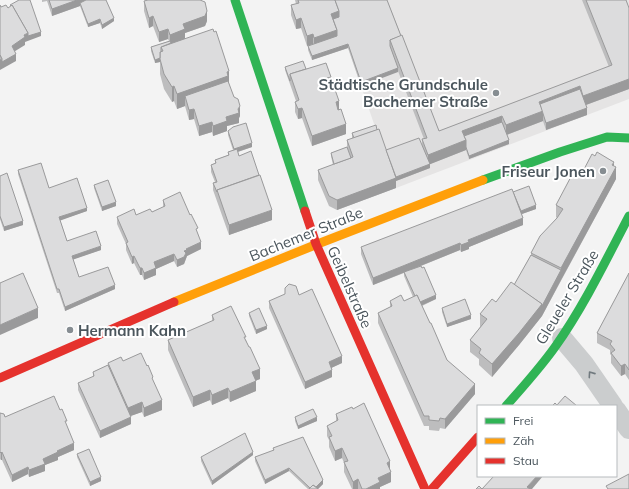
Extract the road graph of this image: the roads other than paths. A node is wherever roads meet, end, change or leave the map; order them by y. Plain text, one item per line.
1 (235, 0) edge
2 (629, 138) edge
3 (629, 216) edge
4 (316, 244) junction
5 (562, 338) junction
6 (0, 378) edge
7 (507, 405) edge
8 (612, 405) edge
9 (617, 411) edge
10 (629, 429) edge
11 (477, 438) edge
12 (425, 489) edge
13 (432, 489) edge

1 - 4 street, Geibelstraße
2 - 4 street, Bachemer Straße
3 - 5 street, Gleueler Straße
4 - 6 street, Bachemer Straße
4 - 12 street, Geibelstraße
5 - 7 street, Gleueler Straße
8 -> 5 street
9 - 10 street
11 - 13 street

